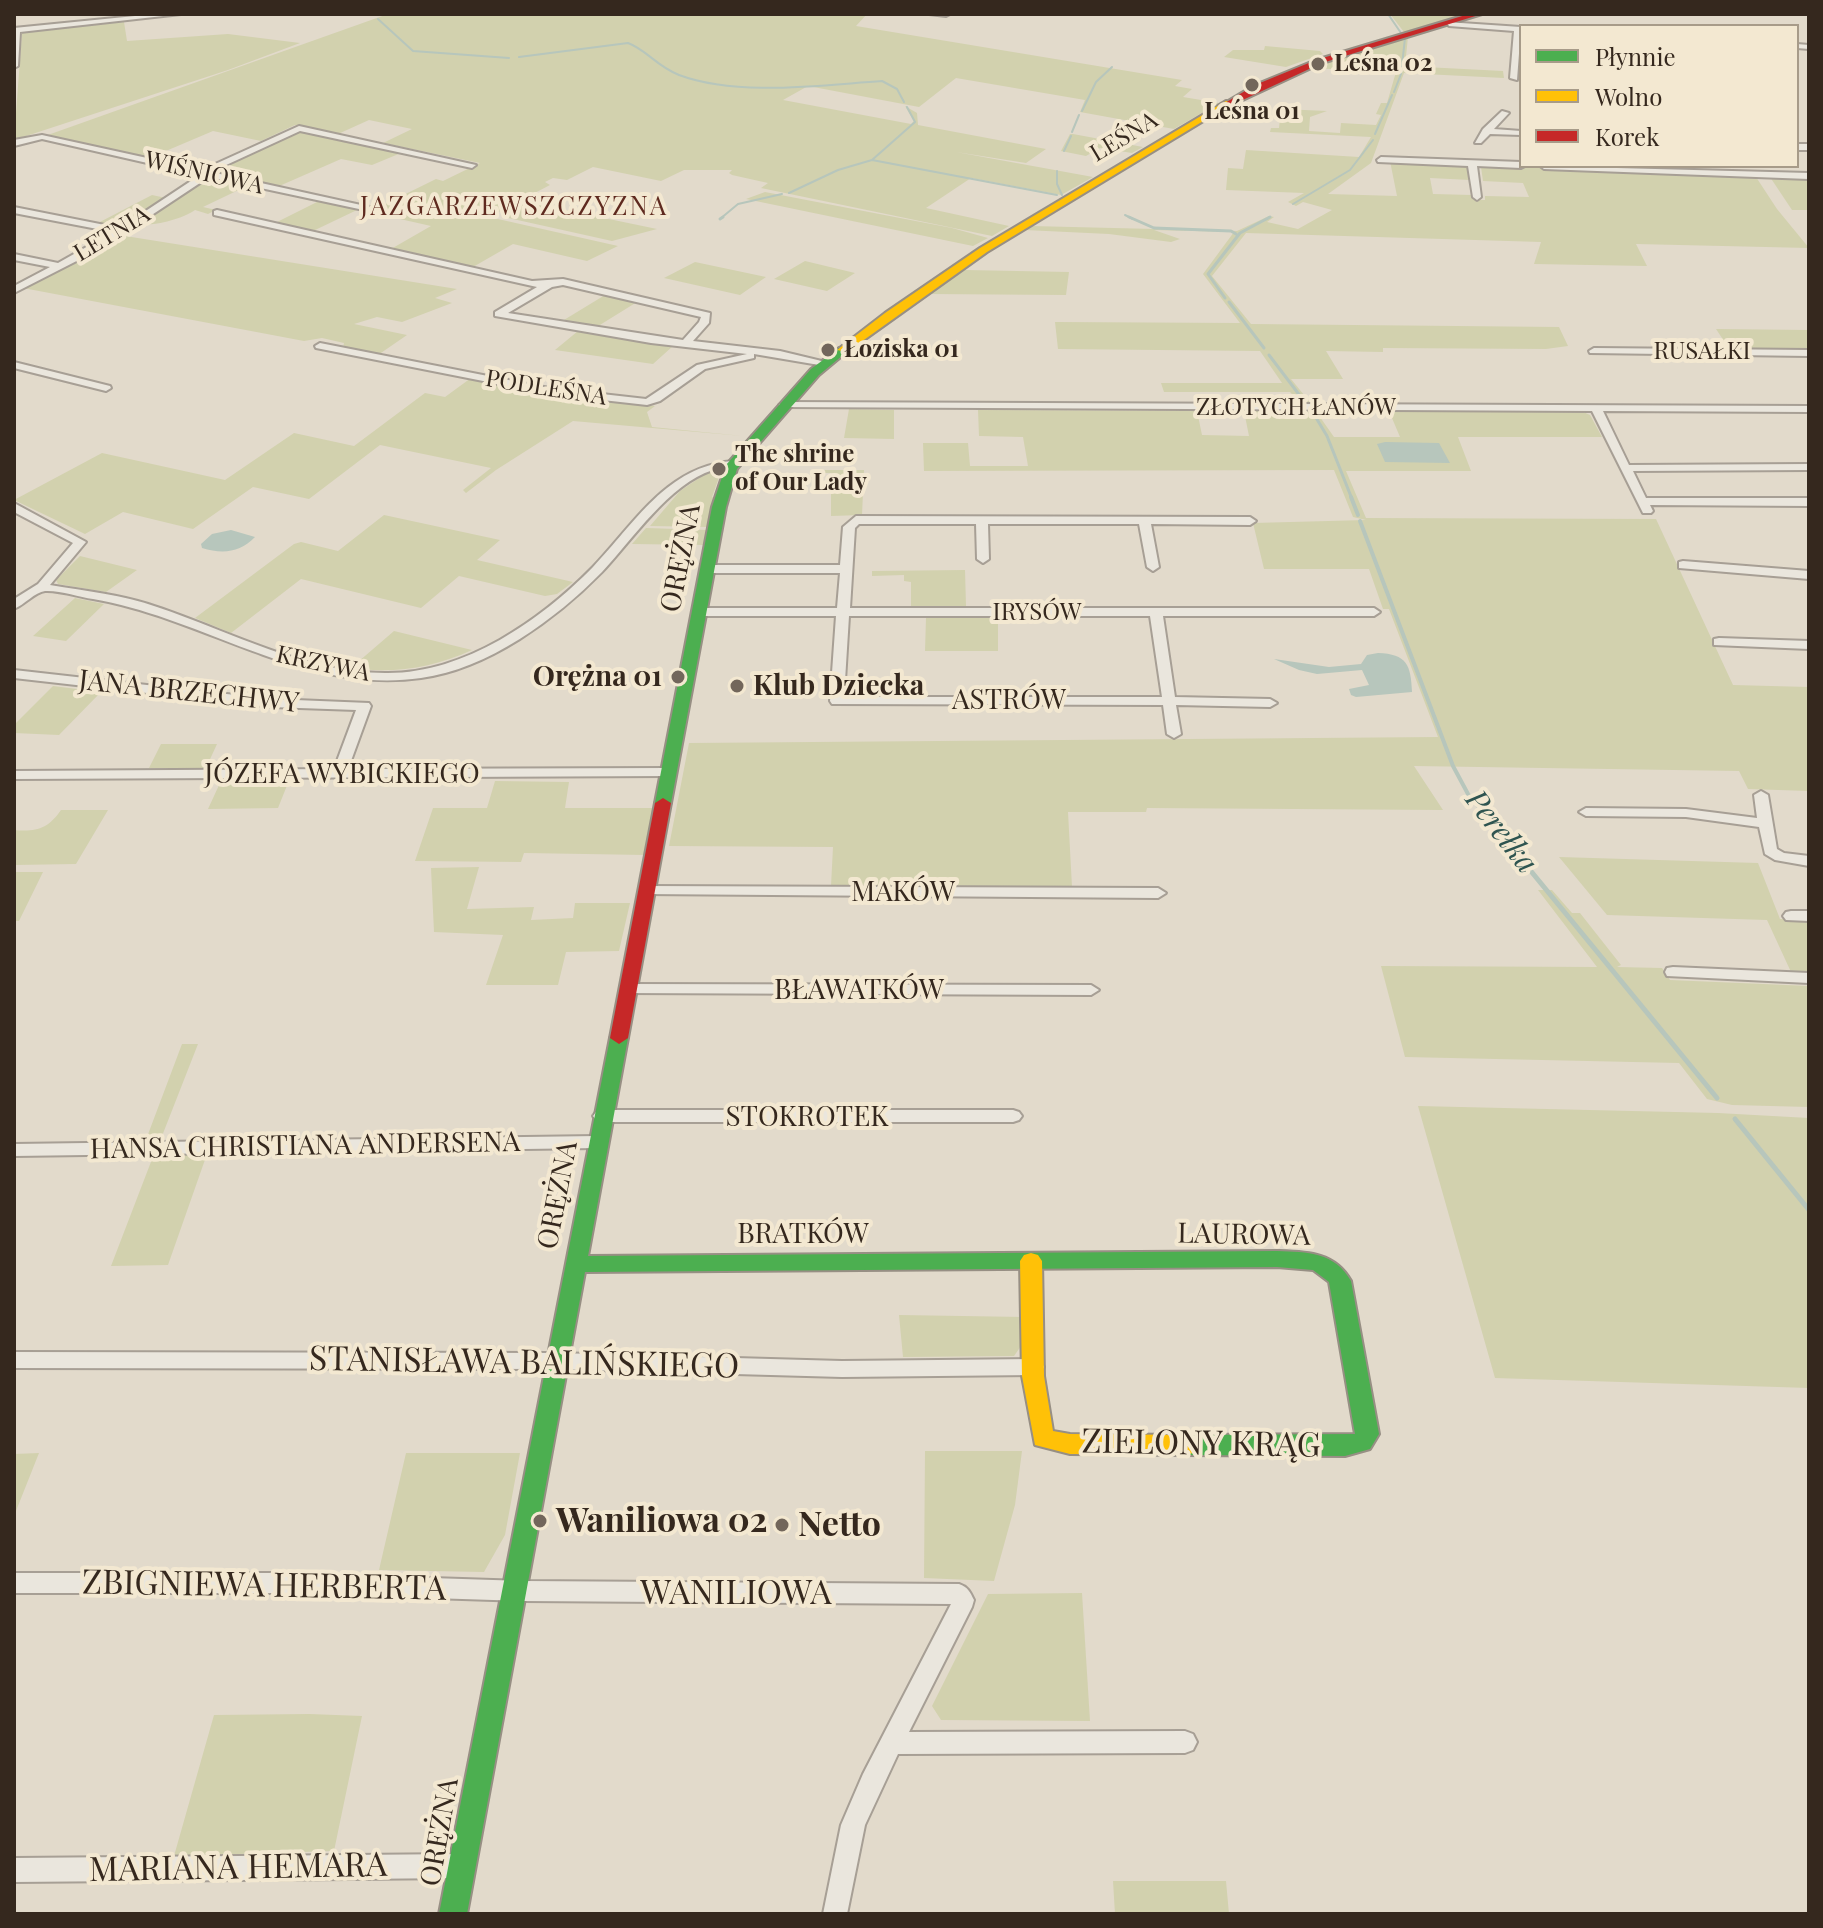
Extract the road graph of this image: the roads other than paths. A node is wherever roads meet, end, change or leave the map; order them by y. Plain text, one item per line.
1 (49, 14) edge
2 (177, 14) edge
3 (933, 14) edge
4 (946, 14) edge
5 (1478, 14) edge
6 (148, 15) edge
7 (1449, 24) junction
8 (49, 26) junction
9 (1519, 29) edge
10 (14, 30) edge
11 (14, 66) edge
12 (1514, 78) dead end
13 (1505, 113) dead end
14 (1486, 131) junction
15 (1519, 133) edge
16 (1478, 141) dead end
17 (14, 143) edge
18 (1381, 160) dead end
19 (1472, 163) junction
20 (472, 165) dead end
21 (1519, 165) edge
22 (1597, 168) edge
23 (204, 173) junction
24 (1809, 176) edge
25 (1477, 197) dead end
26 (14, 210) edge
27 (370, 210) dead end
28 (217, 213) dead end
29 (120, 231) junction
30 (14, 257) edge
31 (57, 266) junction
32 (549, 284) junction
33 (14, 290) edge
34 (685, 344) junction
35 (320, 346) dead end
36 (1594, 351) dead end
37 (763, 352) junction
38 (1809, 353) edge
39 (825, 363) junction
40 (14, 365) edge
41 (106, 388) dead end
42 (784, 405) junction
43 (1596, 409) junction
44 (1809, 409) edge
45 (733, 464) junction
46 (1809, 467) edge
47 (1626, 468) junction
48 (723, 487) joint
49 (1809, 502) edge
50 (14, 507) edge
51 (982, 521) junction
52 (1144, 521) junction
53 (1250, 521) dead end
54 (983, 559) dead end
55 (1683, 565) dead end
56 (1153, 567) dead end
57 (707, 569) junction
58 (847, 569) junction
59 (1809, 575) edge
60 (42, 587) junction
61 (14, 605) edge
62 (699, 612) junction
63 (844, 612) junction
64 (1374, 612) dead end
65 (1156, 613) junction
66 (1719, 642) dead end
67 (1809, 645) edge
68 (14, 674) edge
69 (373, 677) junction
70 (1169, 700) junction
71 (1270, 703) dead end
72 (364, 706) junction
73 (1174, 734) dead end
74 (669, 772) junction
75 (339, 774) junction
76 (14, 775) edge
77 (1761, 795) dead end
78 (1586, 812) dead end
79 (1765, 823) junction
80 (1809, 861) edge
81 (648, 891) junction
82 (1158, 893) dead end
83 (1791, 916) dead end
84 (1809, 916) edge
85 (1673, 972) dead end
86 (1809, 978) edge
87 (628, 989) junction
88 (1091, 990) dead end
89 (602, 1116) junction
90 (1013, 1116) dead end
91 (597, 1142) junction
92 (14, 1150) edge
93 (1031, 1261) junction
94 (574, 1264) junction
95 (14, 1360) edge
96 (556, 1361) junction
97 (1034, 1367) junction
98 (1368, 1434) joint
99 (14, 1583) edge
100 (513, 1591) junction
101 (1185, 1742) dead end
102 (894, 1743) junction
103 (462, 1866) junction
104 (14, 1870) edge
105 (453, 1914) edge
106 (835, 1914) edge

1 - 8 street
2 - 6 street
3 - 4 street
5 - 7 street, LEŚNA
6 - 8 street
7 - 9 street
7 - 39 street, LEŚNA
8 - 10 street
9 - 12 street
10 - 11 street
13 - 14 street
14 - 15 street
14 - 16 street
17 - 23 street, WIŚNIOWA
18 - 19 street
19 - 21 street
19 - 25 street
20 - 23 street, LETNIA
22 - 24 street
23 - 27 street, WIŚNIOWA
23 - 29 street, LETNIA
26 - 29 street
28 - 32 street
29 - 31 street, LETNIA
30 - 31 street
31 - 33 street, LETNIA
32 - 34 street
32 - 34 street
34 - 37 street
35 - 37 street, PODLEŚNA
36 - 38 street, RUSAŁKI
37 - 39 street
39 - 42 street, LEŚNA
40 - 41 street
42 - 43 street, ZŁOTYCH ŁANÓW
42 - 45 street, LEŚNA
43 - 44 street, ZŁOTYCH ŁANÓW
43 - 47 street
45 - 48 street, LEŚNA
45 - 69 street, KRZYWA
46 - 47 street
47 - 49 street
48 - 57 street, ORĘŻNA
50 - 60 street
51 - 52 street
51 - 54 street
51 - 58 street
52 - 53 street
52 - 56 street
55 - 59 street
57 - 58 street
57 - 62 street, ORĘŻNA
58 - 63 street
60 - 61 street
60 - 69 street, KRZYWA
62 - 63 street, IRYSÓW
62 - 74 street, ORĘŻNA
63 - 65 street, IRYSÓW
63 - 70 street, ASTRÓW
64 - 65 street, IRYSÓW
65 - 70 street
66 - 67 street
68 - 72 street, JANA BRZECHWY
69 - 72 street
70 - 71 street, ASTRÓW
70 - 73 street
72 - 75 street
74 - 75 street, JÓZEFA WYBICKIEGO
74 - 81 street, ORĘŻNA
75 - 76 street, JÓZEFA WYBICKIEGO
77 - 79 street
78 - 79 street
79 - 80 street
81 - 82 street, MAKÓW
81 - 87 street, ORĘŻNA
83 - 84 street
85 - 86 street
87 - 88 street, BŁAWATKÓW
87 - 89 street, ORĘŻNA
89 - 90 street, STOKROTEK
89 - 91 street, ORĘŻNA
91 - 92 street, HANSA CHRISTIANA ANDERSENA
91 - 94 street, ORĘŻNA
93 - 94 street, BRATKÓW
93 - 97 street
93 - 98 street, LAUROWA
94 - 96 street, ORĘŻNA
95 - 96 street, STANISŁAWA BALIŃSKIEGO
96 - 97 street, STANISŁAWA BALIŃSKIEGO
96 - 100 street, ORĘŻNA
97 - 98 street, ZIELONY KRĄG
99 - 100 street, ZBIGNIEWA HERBERTA
100 - 102 street, WANILIOWA
100 - 103 street, ORĘŻNA
101 - 102 street
102 - 106 street
103 - 104 street, MARIANA HEMARA
103 - 105 street, ORĘŻNA

